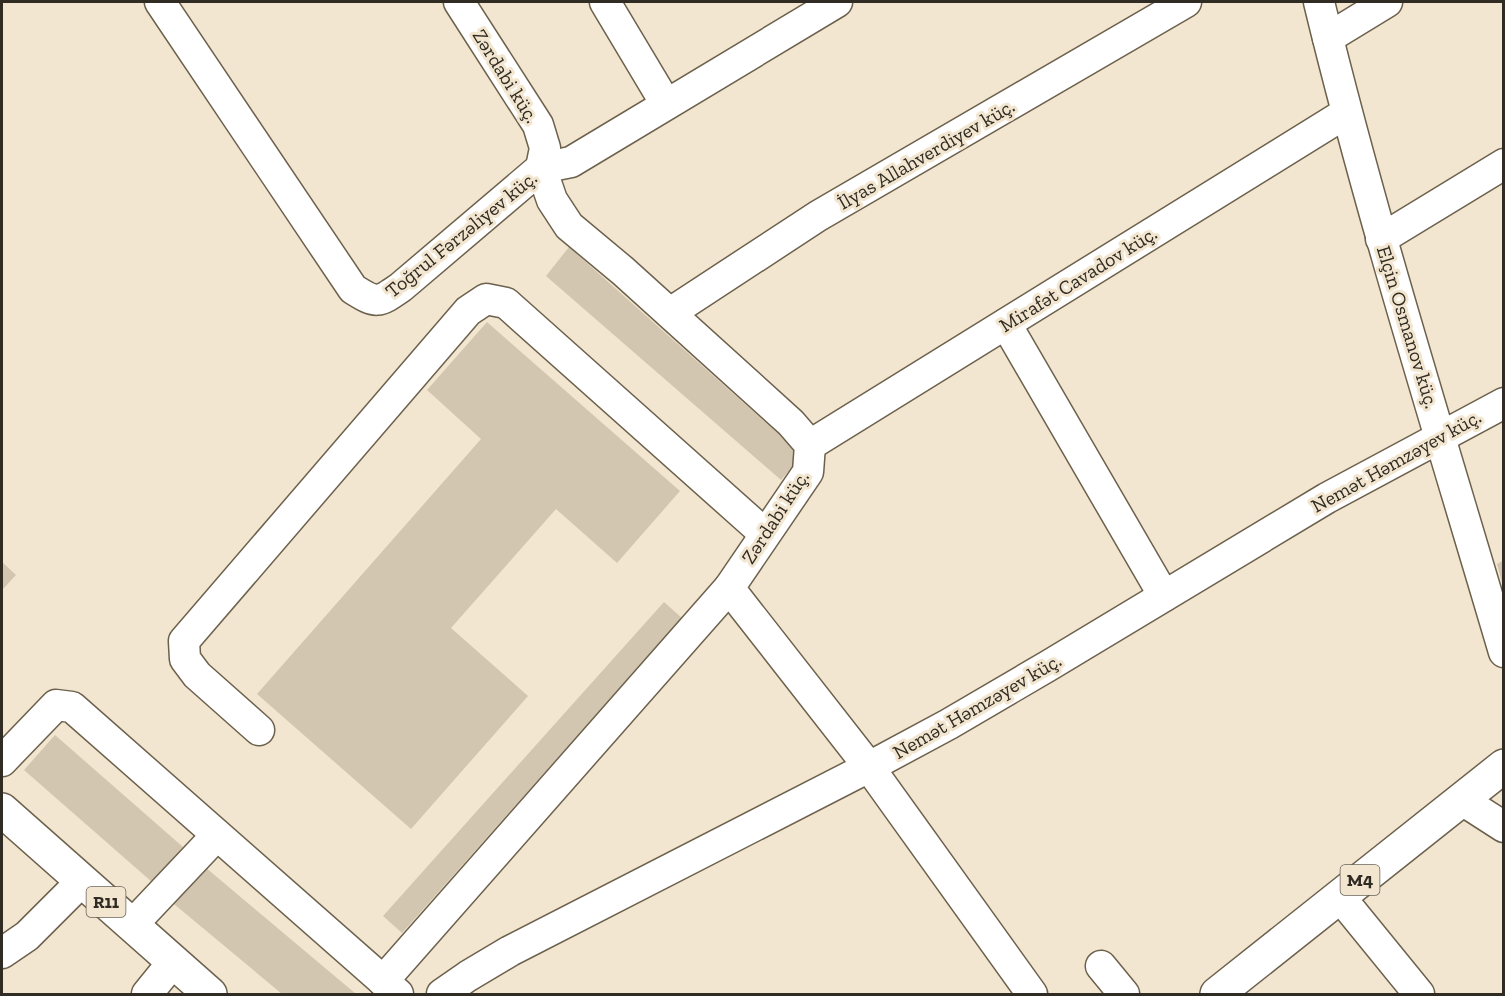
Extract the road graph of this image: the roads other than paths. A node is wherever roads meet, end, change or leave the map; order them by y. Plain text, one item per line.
1 (160, 2) edge
2 (459, 2) edge
3 (605, 2) edge
4 (837, 2) edge
5 (1186, 2) edge
6 (1319, 2) edge
7 (1387, 2) edge
8 (1328, 38) junction
9 (666, 104) junction
10 (1346, 113) junction
11 (1503, 164) edge
12 (541, 168) junction
13 (1381, 239) junction
14 (670, 313) junction
15 (1005, 324) junction
16 (1503, 403) edge
17 (1440, 437) junction
18 (810, 445) junction
19 (765, 534) junction
20 (729, 588) junction
21 (1164, 596) junction
22 (1503, 652) edge
23 (259, 730) dead end
24 (6, 747) edge
25 (1503, 766) edge
26 (868, 767) junction
27 (1462, 800) junction
28 (2, 810) edge
29 (1503, 827) edge
30 (217, 835) junction
31 (82, 881) junction
32 (1340, 897) junction
33 (132, 925) junction
34 (2, 953) edge
35 (173, 962) junction
36 (1101, 966) dead end
37 (390, 988) edge
38 (147, 994) edge
39 (210, 994) edge
40 (442, 994) edge
41 (1032, 994) edge
42 (1124, 994) edge
43 (1217, 994) edge
44 (1419, 994) edge

1 - 12 street, Toğrul Fərzəliyev küç.
2 - 12 street, Zərdabi küç.
3 - 9 street
4 - 9 street, Toğrul Fərzəliyev küç.
5 - 14 street, İlyas Allahverdiyev küç.
6 - 8 street, Elçin Osmanov küç.
7 - 8 street
8 - 10 street, Elçin Osmanov küç.
9 - 12 street, Toğrul Fərzəliyev küç.
10 - 13 street, Elçin Osmanov küç.
10 - 15 street, Mirafət Cavadov küç.
11 - 13 street
12 - 14 street, Zərdabi küç.
13 - 17 street, Elçin Osmanov küç.
14 - 18 street, Zərdabi küç.
15 - 18 street, Mirafət Cavadov küç.
15 - 21 street
16 - 17 street, Nemət Həmzəyev küç.
17 - 21 street, Nemət Həmzəyev küç.
17 - 22 street, Elçin Osmanov küç.
18 - 19 street, Zərdabi küç.
19 - 20 street, Zərdabi küç.
19 - 23 street
20 - 26 street
20 - 37 street, Zərdabi küç.
21 - 26 street, Nemət Həmzəyev küç.
24 - 30 street
25 - 27 main road, M4
26 - 40 street, Nemət Həmzəyev küç.
26 - 41 street
27 - 29 street
27 - 32 main road, M4
28 - 31 main road, R11
30 - 33 street
30 - 37 street
31 - 33 main road, R11
31 - 34 street
32 - 43 main road, M4
32 - 44 street
33 - 35 main road, R11
35 - 38 street
35 - 39 main road, R11
36 - 42 street

